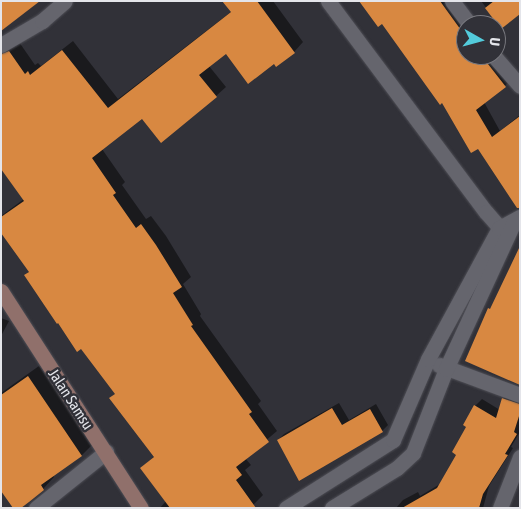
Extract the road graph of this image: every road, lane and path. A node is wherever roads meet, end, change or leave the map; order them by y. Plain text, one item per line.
1 (65, 1) edge
2 (328, 1) edge
3 (452, 1) edge
4 (462, 15) edge
5 (1, 45) edge
6 (502, 65) edge
7 (520, 86) edge
8 (518, 218) edge
9 (504, 233) junction
10 (1, 290) edge
11 (428, 359) junction
12 (446, 369) junction
13 (520, 395) edge
14 (106, 452) junction
15 (520, 457) edge
16 (314, 490) junction
17 (36, 508) edge
18 (141, 508) edge
19 (286, 508) edge
20 (326, 508) edge
21 (332, 508) edge
22 (500, 508) edge

1 - 5 street
2 - 9 street
3 - 4 street
6 - 7 street
8 - 9 street
9 - 11 street
9 - 12 street
10 - 14 street, Jalan Samsu
11 - 12 street
11 - 16 street
12 - 13 street
12 - 21 street
14 - 17 street
14 - 18 street, Jalan Samsu
15 - 22 street
16 - 19 street
16 - 20 street

